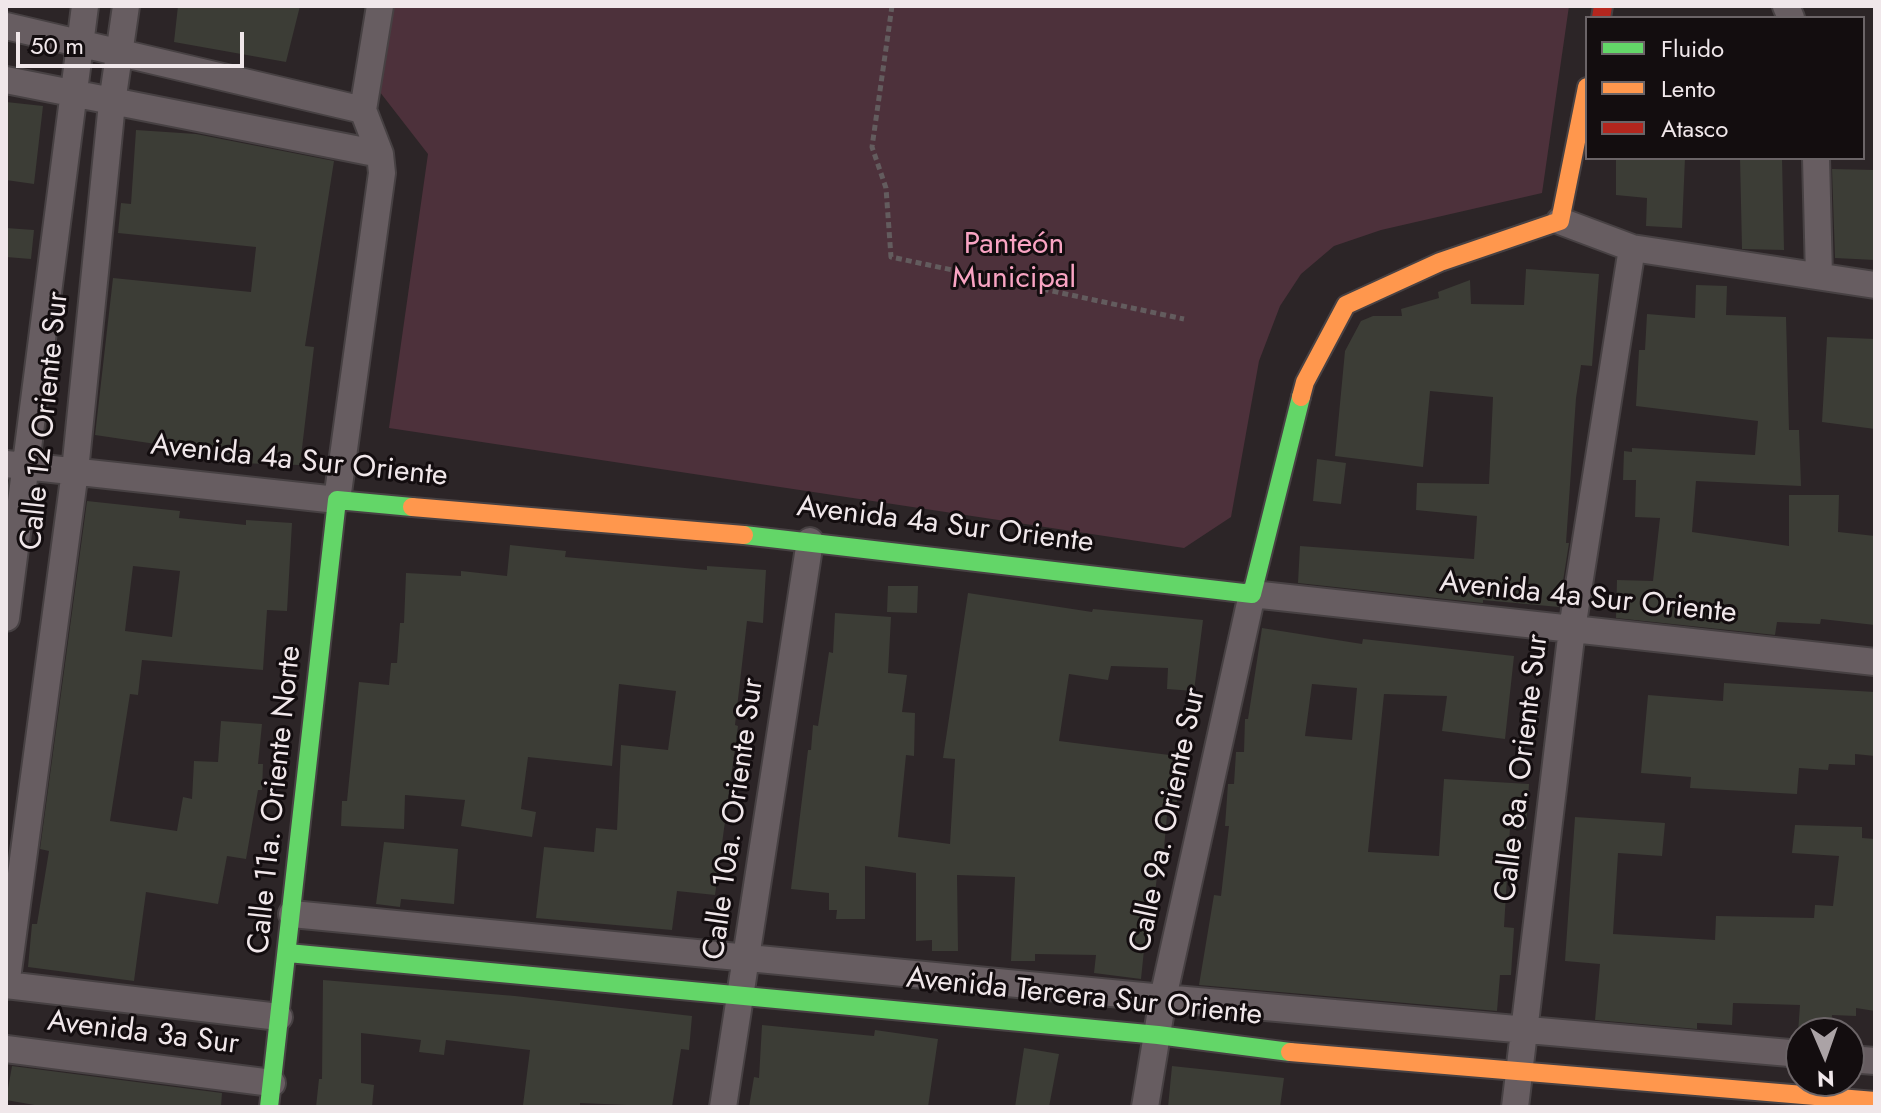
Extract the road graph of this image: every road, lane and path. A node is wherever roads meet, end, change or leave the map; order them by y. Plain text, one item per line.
1 (85, 6) edge
2 (126, 6) edge
3 (380, 6) edge
4 (892, 6) edge
5 (6, 26) edge
6 (80, 42) junction
7 (119, 50) junction
8 (6, 80) edge
9 (74, 95) junction
10 (1585, 97) edge
11 (112, 103) junction
12 (363, 110) junction
13 (380, 154) junction
14 (1816, 160) edge
15 (1560, 221) junction
16 (1632, 248) junction
17 (1819, 276) junction
18 (1875, 285) edge
19 (1184, 319) dead end
20 (15, 465) edge
21 (75, 471) junction
22 (337, 500) junction
23 (810, 541) junction
24 (1252, 594) junction
25 (6, 618) edge
26 (1572, 629) junction
27 (1875, 662) edge
28 (292, 914) junction
29 (288, 953) junction
30 (746, 958) junction
31 (6, 986) edge
32 (742, 996) junction
33 (1163, 998) junction
34 (279, 1017) junction
35 (1525, 1029) junction
36 (1158, 1035) junction
37 (6, 1049) edge
38 (1785, 1053) edge
39 (1519, 1074) junction
40 (270, 1095) edge
41 (1875, 1101) edge
42 (723, 1107) edge
43 (1145, 1107) edge
44 (1515, 1107) edge

1 - 6 street, Calle 12 Oriente Sur
2 - 7 street, Calle 12 Oriente Sur
3 - 12 street
4 - 19 path
5 - 6 street
6 - 7 street
6 - 9 street, Calle 12 Oriente Sur
7 - 11 street, Calle 12 Oriente Sur
7 - 12 street
8 - 9 street
9 - 11 street
9 - 20 street, Calle 12 Oriente Sur
10 - 15 street
11 - 13 street
11 - 21 street, Calle 12 Oriente Sur
12 - 13 street
13 - 22 street
14 - 17 street
15 - 16 street
15 - 24 street
16 - 17 street
16 - 26 street, Calle 8a. Oriente Sur
17 - 18 street
20 - 21 street, Avenida 4a Sur Oriente
20 - 25 street, Calle 12 Oriente Sur
21 - 22 street, Avenida 4a Sur Oriente
21 - 31 street, Calle 12 Oriente Sur
22 - 23 street, Avenida 4a Sur Oriente
22 - 28 street, Calle 11a. Oriente Norte
23 - 24 street, Avenida 4a Sur Oriente
23 - 30 street, Calle 10a. Oriente Sur
24 - 26 street, Avenida 4a Sur Oriente
24 - 33 street, Calle 9a. Oriente Sur
26 - 27 street, Avenida 4a Sur Oriente
26 - 35 street, Calle 8a. Oriente Sur
28 - 29 street, Calle 11a. Oriente Norte
28 - 30 street, Avenida Tercera Sur Oriente
29 - 32 street, Avenida Tercera Sur Oriente
29 - 34 street, Calle 11a. Oriente Norte
30 - 32 street, Calle 10a. Oriente Sur
30 - 33 street, Avenida Tercera Sur Oriente
31 - 34 street, Avenida 3a Sur
32 - 36 street, Avenida Tercera Sur Oriente
32 - 42 street, Calle 10a. Oriente Sur
33 - 35 street, Avenida Tercera Sur Oriente
33 - 36 street, Calle 9a. Oriente Sur
34 - 40 street, Calle 11a. Oriente Norte
35 - 38 street, Avenida Tercera Sur Oriente
35 - 39 street, Calle 8a. Oriente Sur
36 - 39 street, Avenida Tercera Sur Oriente
36 - 43 street, Calle 9a. Oriente Sur
37 - 40 street, Avenida 3a Sur
39 - 41 street, Avenida Tercera Sur Oriente
39 - 44 street, Calle 8a. Oriente Sur

